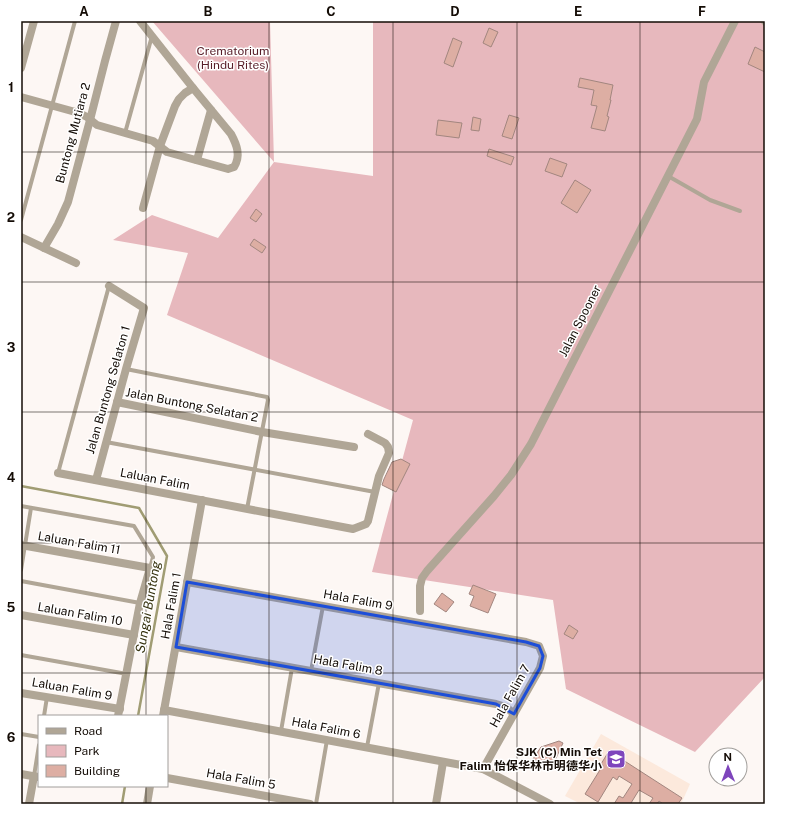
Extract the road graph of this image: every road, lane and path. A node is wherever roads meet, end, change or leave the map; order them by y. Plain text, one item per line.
1 (34, 21) edge
2 (75, 21) edge
3 (116, 21) edge
4 (140, 21) edge
5 (735, 21) edge
6 (762, 21) edge
7 (765, 24) edge
8 (152, 35) junction
9 (21, 68) edge
10 (193, 88) junction
11 (21, 97) edge
12 (52, 106) junction
13 (212, 110) junction
14 (90, 120) junction
15 (125, 134) junction
16 (160, 146) junction
17 (197, 160) junction
18 (668, 176) junction
19 (143, 208) dead end
20 (740, 211) dead end
21 (21, 220) edge
22 (21, 237) edge
23 (44, 248) junction
24 (76, 263) dead end
25 (109, 286) joint
26 (126, 369) junction
27 (117, 402) junction
28 (262, 432) junction
29 (368, 434) dead end
30 (106, 442) junction
31 (354, 447) dead end
32 (254, 470) junction
33 (58, 473) joint
34 (96, 480) junction
35 (375, 492) junction
36 (202, 500) junction
37 (21, 506) edge
38 (32, 508) junction
39 (247, 509) junction
40 (23, 546) edge
41 (150, 568) junction
42 (21, 570) edge
43 (21, 581) edge
44 (187, 582) junction
45 (140, 603) junction
46 (323, 606) junction
47 (420, 611) dead end
48 (21, 615) edge
49 (134, 635) junction
50 (526, 642) joint
51 (176, 647) junction
52 (21, 655) edge
53 (292, 668) junction
54 (311, 671) junction
55 (127, 674) junction
56 (379, 683) junction
57 (21, 693) edge
58 (47, 697) junction
59 (119, 713) edge
60 (164, 713) edge
61 (514, 714) junction
62 (44, 715) edge
63 (281, 732) junction
64 (21, 734) edge
65 (38, 737) edge
66 (327, 740) junction
67 (367, 748) junction
68 (38, 755) edge
69 (444, 762) junction
70 (483, 769) junction
71 (21, 774) edge
72 (36, 776) edge
73 (168, 778) edge
74 (150, 787) edge
75 (29, 804) edge
76 (147, 804) edge
77 (310, 804) edge
78 (316, 804) edge
79 (436, 804) edge
80 (550, 804) edge

1 - 9 street
2 - 12 lane
3 - 14 street, Buntong Mutiara 2
4 - 8 street
5 - 18 street, Jalan Spooner
6 - 7 lane
8 - 10 street
8 - 15 lane
10 - 13 street
10 - 16 street
11 - 12 street
12 - 14 street
12 - 21 lane
13 - 17 street
13 - 17 street
14 - 15 street
14 - 23 street, Buntong Mutiara 2
15 - 16 street
16 - 17 street
16 - 19 street
18 - 20 lane
18 - 47 street, Jalan Spooner
22 - 23 street
23 - 24 street
25 - 26 street, Jalan Buntong Selaton 1
25 - 33 lane
26 - 27 street, Jalan Buntong Selaton 1
26 - 28 lane
27 - 28 street, Jalan Buntong Selatan 2
27 - 30 street, Jalan Buntong Selaton 1
28 - 31 street, Jalan Buntong Selatan 2
28 - 32 lane
29 - 35 street, Laluan Falim
30 - 32 lane
30 - 34 street, Jalan Buntong Selaton 1
32 - 35 lane
32 - 39 lane
33 - 34 street, Laluan Falim
34 - 36 street, Laluan Falim
35 - 39 street, Laluan Falim
36 - 39 street, Laluan Falim
36 - 44 street, Hala Falim 1
37 - 38 lane
38 - 40 lane
38 - 41 lane
40 - 41 street, Laluan Falim 11
40 - 42 lane
41 - 45 street
43 - 45 lane
44 - 46 street, Hala Falim 9
44 - 51 street, Hala Falim 1
45 - 49 street
46 - 50 street, Hala Falim 9
46 - 54 lane
48 - 49 street, Laluan Falim 10
49 - 55 street
50 - 61 street, Hala Falim 7
51 - 53 street, Hala Falim 8
51 - 60 street, Hala Falim 1
52 - 55 lane
53 - 54 street, Hala Falim 8
53 - 63 lane
54 - 56 street, Hala Falim 8
55 - 59 street
56 - 61 street, Hala Falim 8
56 - 67 lane
57 - 58 street, Laluan Falim 9
58 - 59 street, Laluan Falim 9
58 - 62 lane
60 - 63 street, Hala Falim 6
61 - 70 street, Hala Falim 7
63 - 66 street, Hala Falim 6
64 - 65 lane
66 - 67 street, Hala Falim 6
66 - 78 lane
67 - 69 street, Hala Falim 6
68 - 72 lane
69 - 70 street, Hala Falim 6
69 - 79 street
70 - 80 street, Hala Falim 6
71 - 72 street
72 - 75 street
73 - 77 street, Hala Falim 5
74 - 76 street

